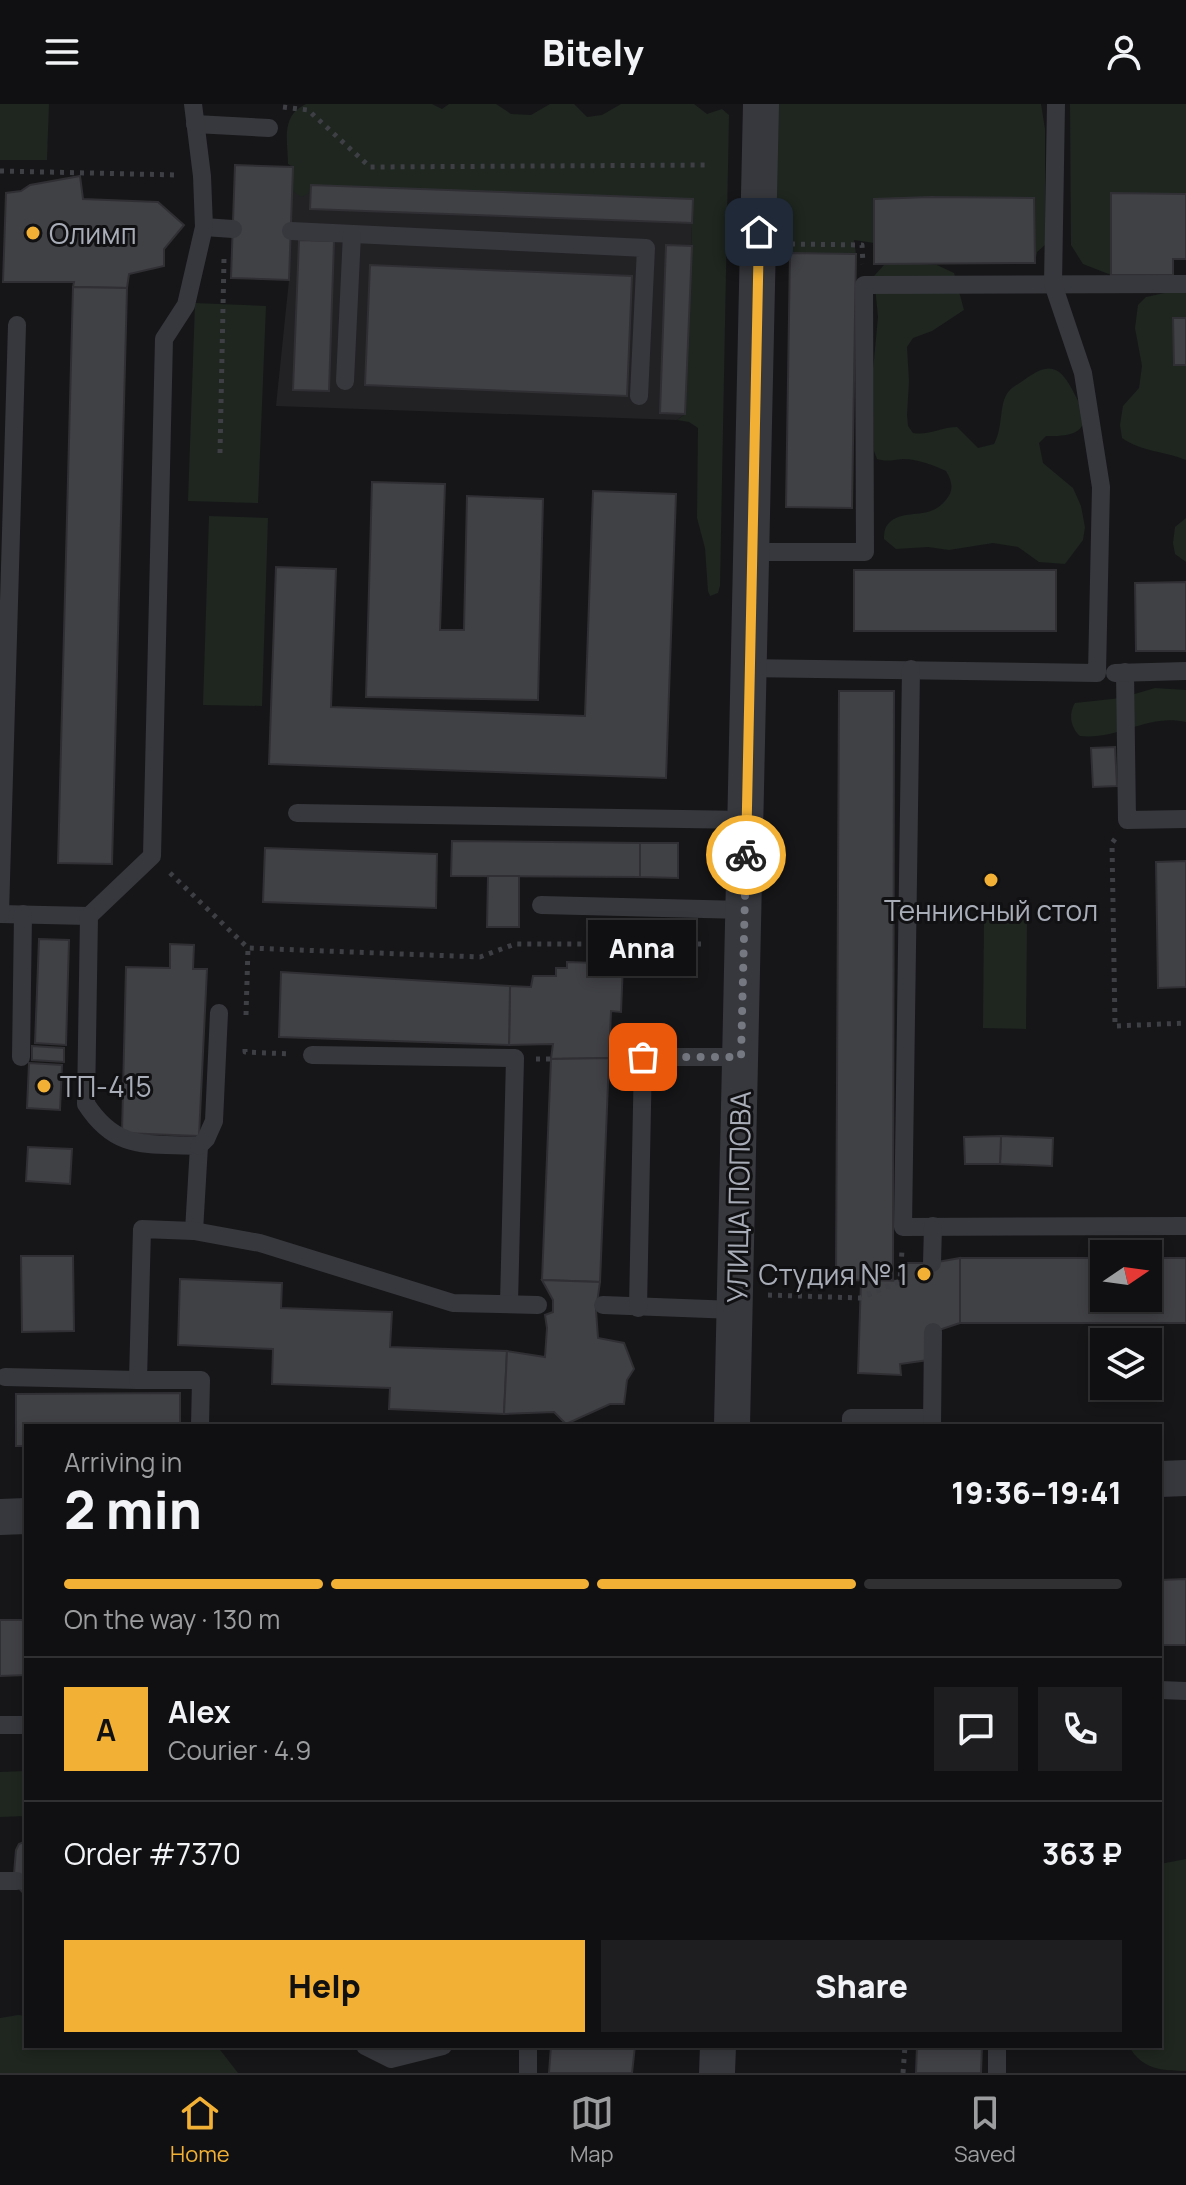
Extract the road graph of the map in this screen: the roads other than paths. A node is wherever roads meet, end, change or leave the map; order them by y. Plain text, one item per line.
1 (193, 104) edge
2 (761, 104) edge
3 (1056, 104) edge
4 (195, 124) junction
5 (269, 128) dead end
6 (204, 227) junction
7 (229, 229) road end
8 (291, 231) dead end
9 (352, 234) junction
10 (1053, 284) junction
11 (1186, 284) edge
12 (17, 325) dead end
13 (345, 381) dead end
14 (639, 396) dead end
15 (753, 552) junction
16 (750, 668) junction
17 (911, 669) junction
18 (1186, 671) edge
19 (1125, 672) junction
20 (4, 673) edge
21 (1097, 673) junction
22 (297, 813) dead end
23 (1186, 819) edge
24 (747, 820) junction
25 (541, 905) dead end
26 (744, 910) junction
27 (0, 914) edge
28 (23, 914) junction
29 (89, 916) junction
30 (219, 1013) dead end
31 (312, 1055) road end
32 (21, 1057) dead end
33 (741, 1057) junction
34 (199, 1146) junction
35 (933, 1226) junction
36 (1186, 1226) edge
37 (194, 1231) junction
38 (932, 1263) dead end
39 (749, 1302) junction
40 (509, 1303) junction
41 (538, 1305) dead end
42 (603, 1305) dead end
43 (638, 1308) junction
44 (933, 1332) dead end
45 (5, 1377) dead end
46 (138, 1380) junction
47 (932, 1422) edge
48 (200, 1424) edge
49 (732, 1424) edge
50 (851, 1424) edge
51 (1186, 1478) edge
52 (1162, 1479) edge
53 (24, 1516) edge
54 (0, 1517) edge
55 (1162, 1690) edge
56 (1186, 1691) edge
57 (0, 1725) edge
58 (24, 1725) edge
59 (368, 2048) edge
60 (438, 2048) edge
61 (528, 2048) edge
62 (718, 2048) edge
63 (997, 2048) edge
64 (391, 2066) edge
65 (528, 2073) edge
66 (717, 2073) edge
67 (997, 2073) edge

1 - 4 lane
2 - 15 street, УЛИЦА ПОПОВА
3 - 10 lane
4 - 5 lane
4 - 6 lane
6 - 7 lane
6 - 29 lane
8 - 9 lane
9 - 13 lane
9 - 14 lane
10 - 11 lane
10 - 15 lane
10 - 21 lane
12 - 20 lane
15 - 16 street, УЛИЦА ПОПОВА
16 - 17 lane
16 - 24 street, УЛИЦА ПОПОВА
17 - 21 lane
17 - 35 lane
18 - 19 lane
19 - 21 lane
19 - 23 lane
20 - 27 lane
22 - 24 lane
24 - 26 street, УЛИЦА ПОПОВА
25 - 26 lane
26 - 33 street, УЛИЦА ПОПОВА
27 - 28 lane
28 - 29 lane
28 - 32 lane
29 - 34 lane
30 - 34 lane
31 - 40 lane
33 - 39 street, УЛИЦА ПОПОВА
33 - 43 lane
34 - 37 lane
35 - 36 lane
35 - 38 lane
37 - 40 lane
37 - 46 lane
39 - 43 lane
39 - 49 street, УЛИЦА ПОПОВА
40 - 41 lane
42 - 43 lane
44 - 47 lane
45 - 46 lane
46 - 48 lane
47 - 50 lane
51 - 52 street
53 - 54 street
55 - 56 lane
57 - 58 lane
59 - 64 lane
60 - 64 lane
61 - 65 lane
62 - 66 street
63 - 67 lane

